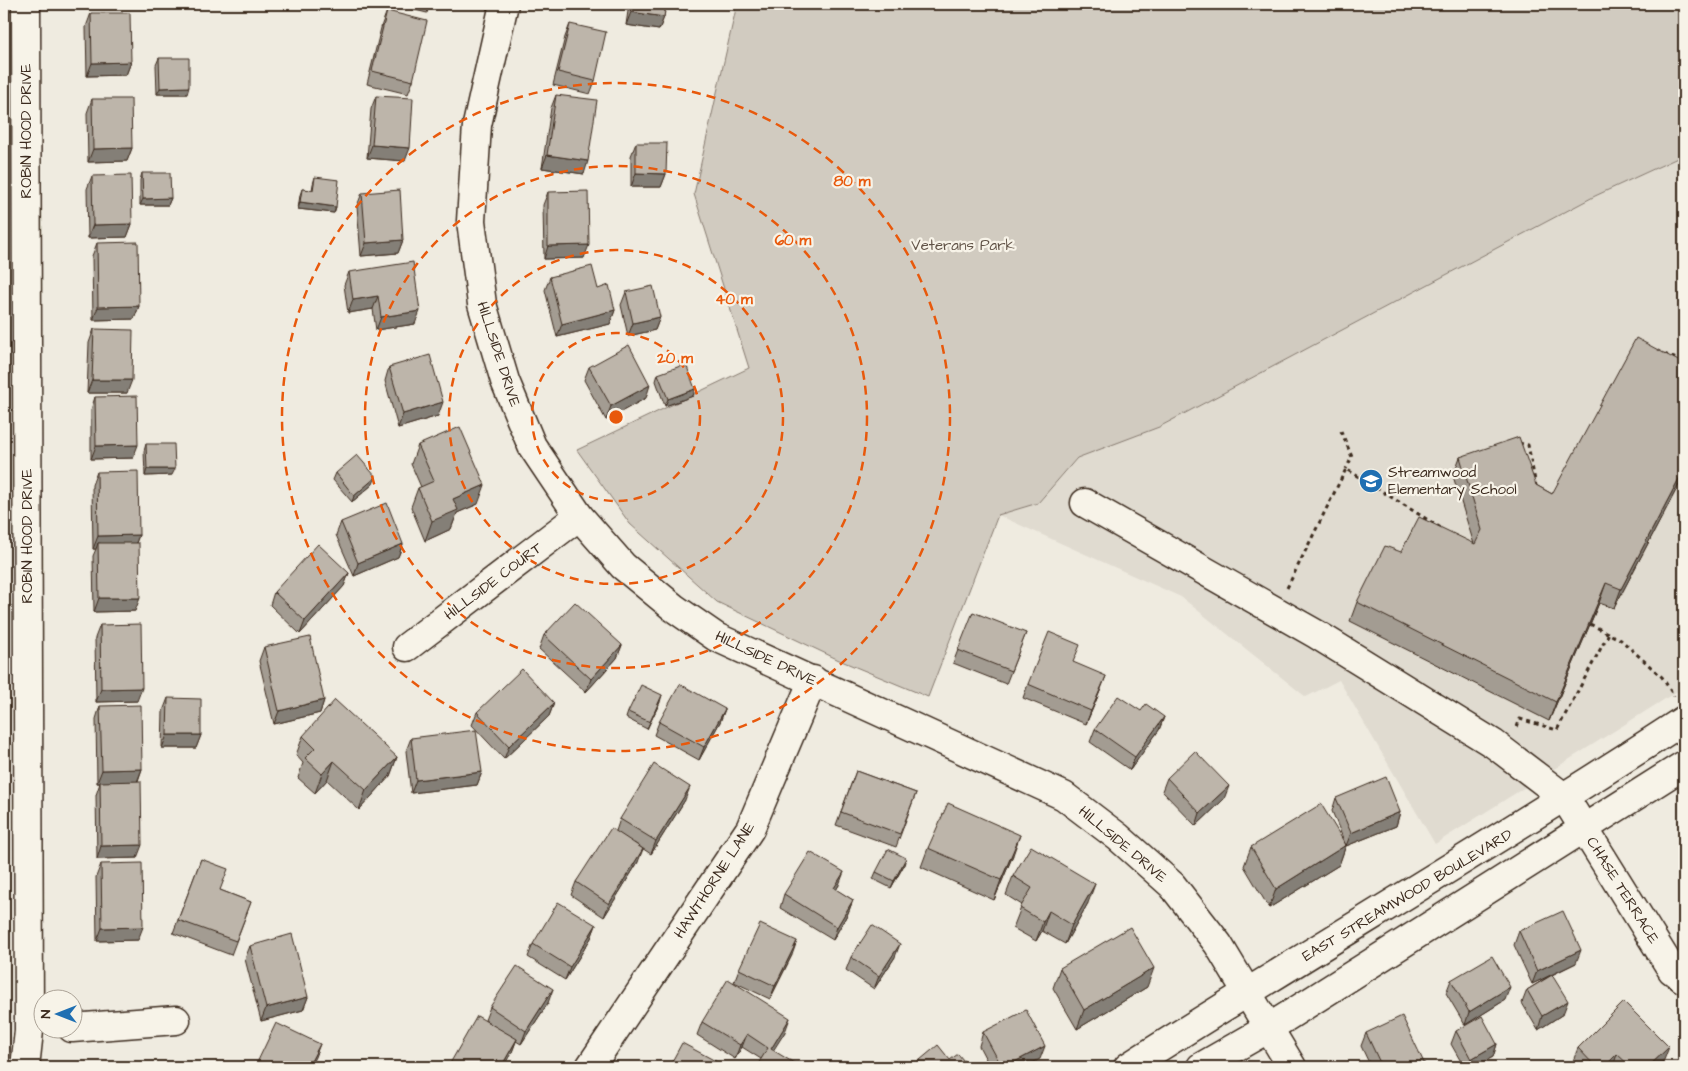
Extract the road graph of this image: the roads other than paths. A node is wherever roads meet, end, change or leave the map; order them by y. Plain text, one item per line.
1 (26, 4) edge
2 (504, 4) edge
3 (1085, 503) dead end
4 (579, 516) junction
5 (407, 647) dead end
6 (813, 680) junction
7 (1680, 709) edge
8 (1684, 765) edge
9 (1565, 798) junction
10 (1584, 828) junction
11 (1684, 979) edge
12 (1247, 992) junction
13 (176, 1020) dead end
14 (82, 1027) edge
15 (1268, 1028) junction
16 (29, 1031) junction
17 (32, 1031) edge
18 (25, 1067) edge
19 (590, 1067) edge
20 (1128, 1067) edge
21 (1201, 1067) edge
22 (1292, 1067) edge

1 - 16 street, ROBIN HOOD DRIVE
2 - 4 street, HILLSIDE DRIVE
3 - 9 street
4 - 5 street, HILLSIDE COURT
4 - 6 street, HILLSIDE DRIVE
6 - 12 street, HILLSIDE DRIVE
6 - 19 street, HAWTHORNE LANE
7 - 9 street, EAST STREAMWOOD BOULEVARD
8 - 10 street
9 - 10 street, CHASE TERRACE
9 - 12 street, EAST STREAMWOOD BOULEVARD
10 - 11 street, CHASE TERRACE
10 - 15 street
12 - 15 street, HILLSIDE DRIVE
12 - 20 street, EAST STREAMWOOD BOULEVARD
13 - 14 street
15 - 21 street
15 - 22 street, HILLSIDE DRIVE
16 - 17 street
16 - 18 street, ROBIN HOOD DRIVE

